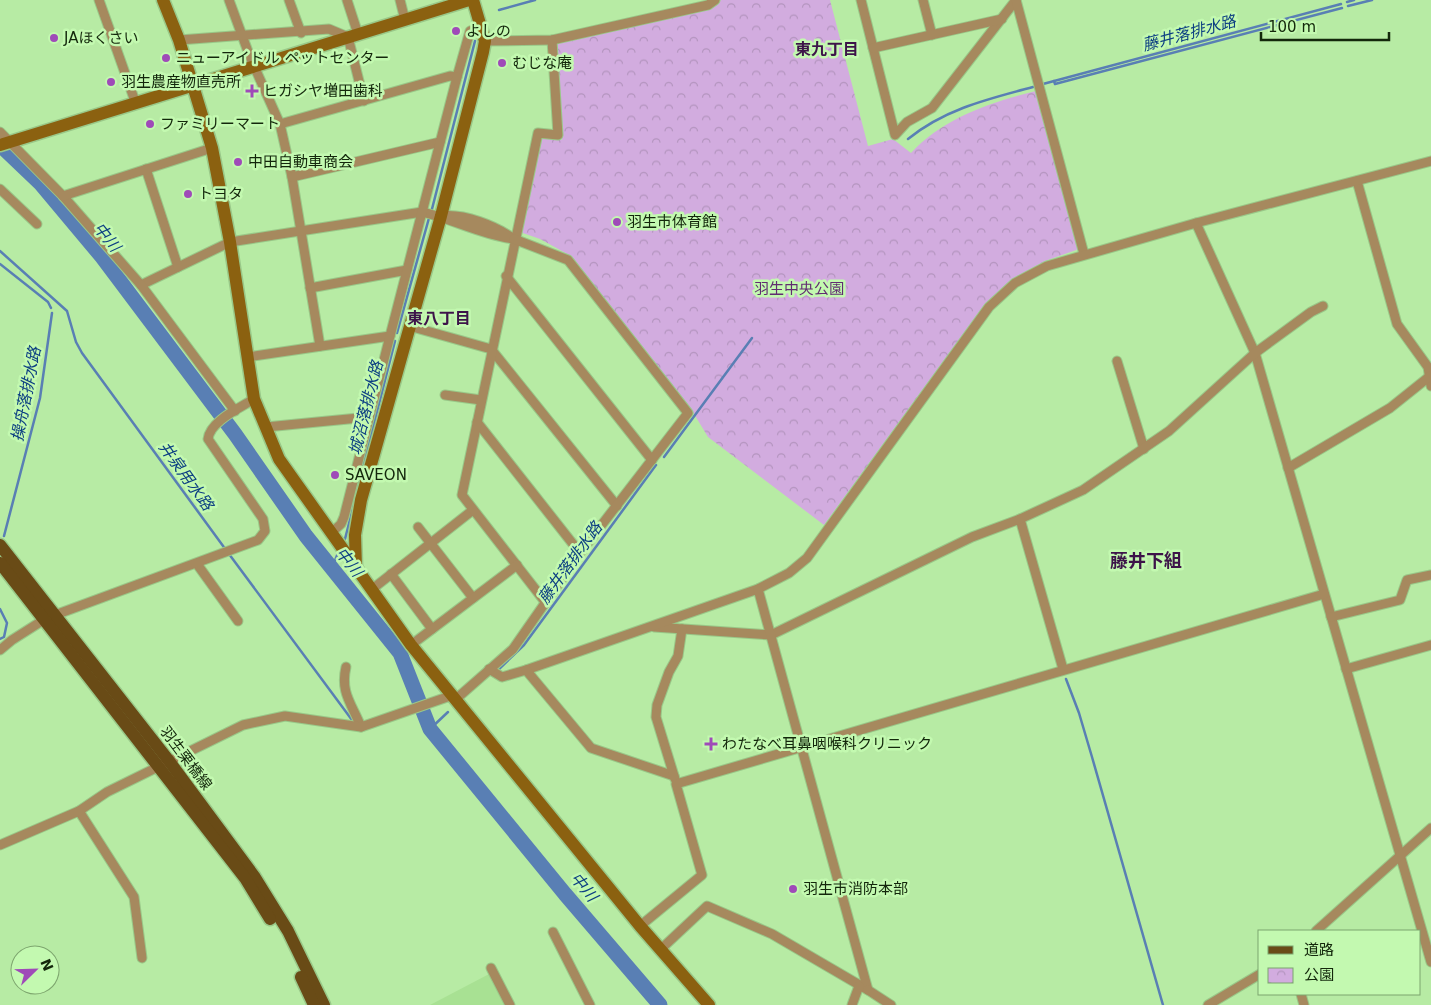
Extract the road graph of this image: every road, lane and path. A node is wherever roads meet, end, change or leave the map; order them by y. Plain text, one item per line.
1 (99, 0) edge
2 (164, 0) edge
3 (229, 0) edge
4 (289, 0) edge
5 (347, 0) edge
6 (400, 0) edge
7 (471, 0) edge
8 (715, 0) edge
9 (861, 0) edge
10 (923, 0) edge
11 (1002, 19) junction
12 (405, 20) junction
13 (480, 27) junction
14 (301, 33) junction
15 (932, 35) junction
16 (242, 36) junction
17 (353, 36) junction
18 (179, 40) junction
19 (485, 40) junction
20 (552, 40) junction
21 (873, 48) junction
22 (256, 67) junction
23 (457, 77) junction
24 (194, 86) junction
25 (364, 101) junction
26 (136, 104) junction
27 (280, 124) junction
28 (0, 132) edge
29 (440, 142) junction
30 (5, 143) edge
31 (212, 148) junction
32 (1431, 161) edge
33 (146, 169) junction
34 (292, 177) junction
35 (1357, 181) junction
36 (0, 189) edge
37 (63, 196) junction
38 (422, 212) junction
39 (442, 216) junction
40 (1196, 223) junction
41 (37, 224) dead end
42 (299, 231) junction
43 (514, 239) junction
44 (230, 242) junction
45 (1084, 254) junction
46 (178, 267) junction
47 (408, 270) junction
48 (506, 276) junction
49 (141, 284) junction
50 (310, 288) junction
51 (1323, 306) dead end
52 (407, 332) junction
53 (390, 335) junction
54 (320, 346) junction
55 (491, 349) junction
56 (1254, 353) junction
57 (247, 357) junction
58 (1117, 361) dead end
59 (1430, 376) junction
60 (1431, 386) edge
61 (445, 395) dead end
62 (254, 398) junction
63 (481, 400) junction
64 (232, 413) junction
65 (369, 417) junction
66 (477, 422) junction
67 (266, 427) junction
68 (1144, 449) junction
69 (652, 460) junction
70 (1288, 468) junction
71 (617, 506) junction
72 (473, 510) junction
73 (1020, 519) junction
74 (418, 528) dead end
75 (331, 533) junction
76 (430, 543) junction
77 (0, 545) edge
78 (580, 553) junction
79 (0, 563) edge
80 (197, 564) junction
81 (517, 565) junction
82 (356, 569) junction
83 (391, 574) junction
84 (1431, 575) edge
85 (758, 589) junction
86 (371, 590) junction
87 (1324, 594) junction
88 (474, 598) junction
89 (546, 603) junction
90 (50, 617) junction
91 (1331, 618) junction
92 (238, 621) dead end
93 (649, 626) junction
94 (682, 628) junction
95 (432, 629) junction
96 (771, 635) junction
97 (411, 645) junction
98 (1431, 645) edge
99 (0, 650) edge
100 (346, 667) dead end
101 (490, 669) junction
102 (1063, 669) junction
103 (1346, 669) junction
104 (526, 670) junction
105 (455, 697) junction
106 (361, 727) junction
107 (803, 747) junction
108 (164, 764) junction
109 (675, 780) junction
110 (79, 811) junction
111 (1431, 828) edge
112 (0, 845) edge
113 (1400, 856) junction
114 (640, 926) junction
115 (1317, 930) edge
116 (553, 932) dead end
117 (661, 949) junction
118 (142, 958) dead end
119 (1431, 962) edge
120 (491, 968) dead end
121 (1258, 975) edge
122 (859, 986) junction
123 (868, 990) junction
124 (314, 1005) edge
125 (324, 1005) edge
126 (510, 1005) edge
127 (590, 1005) edge
128 (709, 1005) edge
129 (852, 1005) edge
130 (891, 1005) edge
131 (1208, 1005) edge

1 - 26 street
2 - 18 street
3 - 16 street
4 - 14 street
5 - 17 street
6 - 12 street
7 - 12 street
7 - 13 street
8 - 20 street
9 - 21 street
10 - 15 street
11 - 15 street
11 - 21 street
11 - 45 street
12 - 17 street
13 - 19 street
13 - 23 street
14 - 16 street
14 - 17 street
15 - 21 street
16 - 18 street
16 - 22 street
17 - 22 street
17 - 25 street
18 - 24 street
19 - 20 street
19 - 39 street
20 - 43 street
22 - 24 street
22 - 27 street
23 - 25 street
23 - 29 street
24 - 26 street
24 - 31 street
25 - 27 street
26 - 30 street
27 - 34 street
28 - 30 street
29 - 34 street
29 - 38 street
30 - 37 street
31 - 33 street
31 - 44 street
32 - 35 street
33 - 37 street
33 - 46 street
34 - 42 street
35 - 40 street
35 - 59 street
36 - 41 street
37 - 49 street
38 - 39 street
38 - 42 street
38 - 47 street
39 - 43 street
39 - 52 street
40 - 45 street
40 - 56 street
42 - 44 street
42 - 50 street
43 - 48 street
43 - 69 street
44 - 46 street
44 - 57 street
45 - 85 street
46 - 49 street
47 - 50 street
47 - 53 street
48 - 55 street
48 - 69 street
49 - 64 street
50 - 54 street
51 - 56 street
52 - 53 street
52 - 55 street
52 - 82 street
53 - 54 street
53 - 65 street
54 - 57 street
55 - 63 street
55 - 71 street
56 - 68 street
56 - 70 street
57 - 62 street
58 - 68 street
59 - 60 street
59 - 70 street
61 - 63 street
62 - 64 street
62 - 67 street
63 - 66 street
64 - 80 street
65 - 67 street
65 - 75 street
66 - 72 street
66 - 78 street
67 - 75 street
68 - 73 street
69 - 71 street
70 - 87 street
71 - 78 street
72 - 76 street
72 - 81 street
73 - 96 street
73 - 102 street
74 - 76 street
75 - 82 street
76 - 83 street
76 - 88 street
77 - 90 main road, 羽生栗橋線
78 - 89 street
79 - 90 main road, 羽生栗橋線
80 - 90 street
80 - 92 street
81 - 88 street
81 - 89 street
82 - 86 street
83 - 86 street
83 - 95 street
84 - 91 street
85 - 93 street
85 - 96 street
86 - 97 street
87 - 91 street
87 - 102 street
88 - 95 street
89 - 101 street
90 - 99 street
90 - 108 main road, 羽生栗橋線
91 - 103 street
93 - 94 street
93 - 104 street
94 - 96 street
94 - 109 street
95 - 97 street
96 - 107 street
97 - 105 street
98 - 103 street
100 - 106 street
101 - 104 street
101 - 105 street
102 - 107 street
103 - 113 street
104 - 109 street
105 - 106 street
105 - 114 street
106 - 108 street
107 - 109 street
107 - 123 street
108 - 110 street
108 - 124 main road, 羽生栗橋線
108 - 125 main road, 羽生栗橋線
109 - 114 street
110 - 112 street
110 - 118 street
111 - 113 street
113 - 115 street
113 - 119 street
114 - 117 street
116 - 127 street
117 - 122 street
117 - 128 street
120 - 126 street
121 - 131 street
122 - 123 street
122 - 129 street
123 - 130 street

